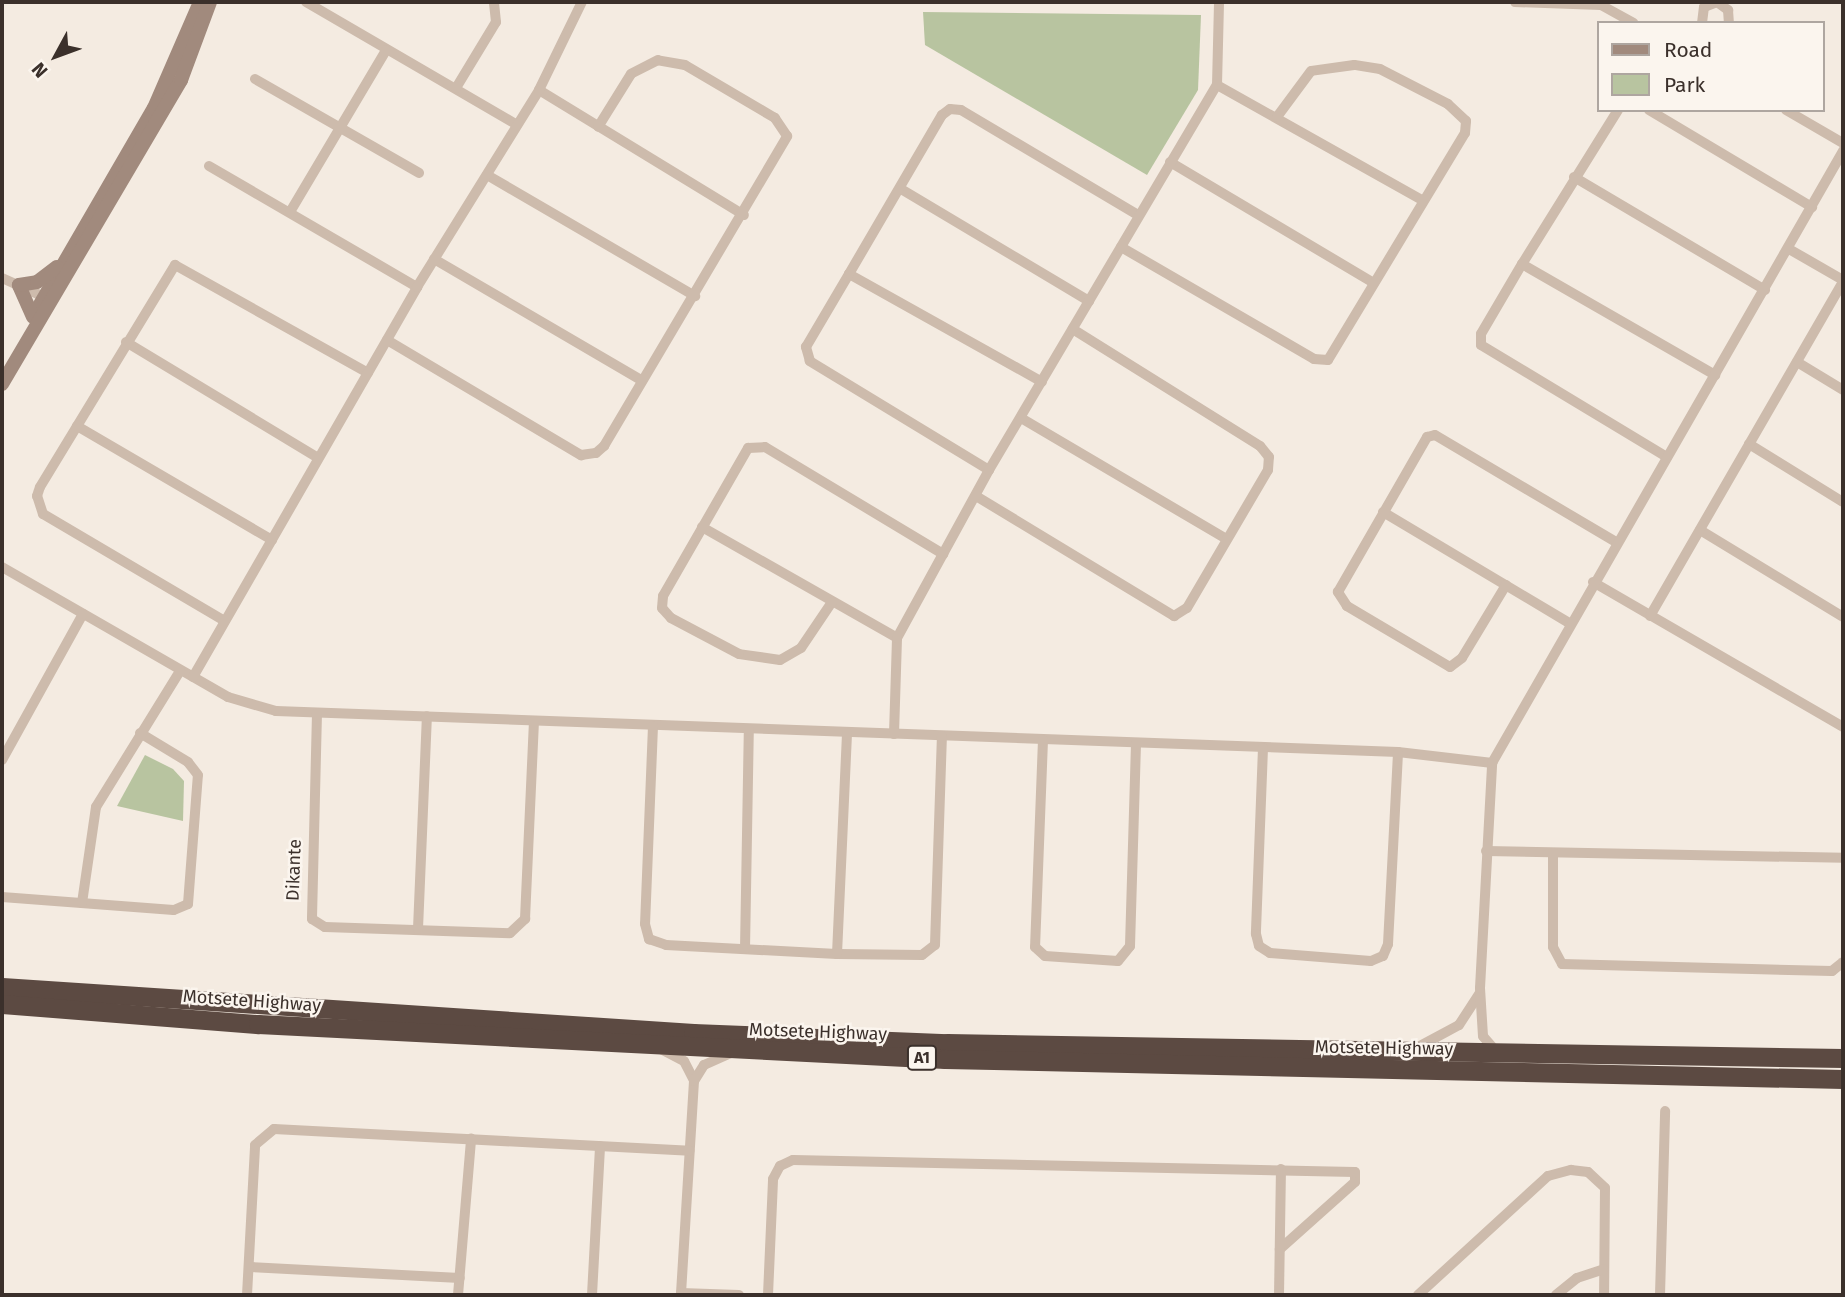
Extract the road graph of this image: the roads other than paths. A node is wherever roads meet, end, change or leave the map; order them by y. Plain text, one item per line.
1 (200, 2) edge
2 (210, 2) edge
3 (306, 2) edge
4 (494, 2) edge
5 (582, 2) edge
6 (1219, 2) edge
7 (1515, 2) edge
8 (1542, 2) edge
9 (1701, 5) edge
10 (322, 6) edge
11 (1629, 21) edge
12 (1729, 21) edge
13 (386, 50) junction
14 (176, 78) junction
15 (255, 79) dead end
16 (1217, 85) junction
17 (456, 88) junction
18 (539, 90) junction
19 (1617, 112) edge
20 (1652, 112) edge
21 (1789, 112) edge
22 (1277, 117) junction
23 (517, 125) junction
24 (598, 127) junction
25 (341, 128) junction
26 (1843, 143) edge
27 (1843, 151) edge
28 (1170, 162) junction
29 (209, 166) dead end
30 (419, 173) dead end
31 (487, 175) junction
32 (1574, 177) junction
33 (901, 188) junction
34 (1422, 200) junction
35 (1812, 207) junction
36 (290, 212) junction
37 (744, 215) junction
38 (1138, 215) junction
39 (1121, 247) junction
40 (1789, 249) junction
41 (434, 259) junction
42 (64, 262) junction
43 (1522, 264) junction
44 (849, 274) junction
45 (2, 278) edge
46 (1843, 281) edge
47 (1374, 283) junction
48 (19, 285) junction
49 (417, 287) junction
50 (1765, 290) junction
51 (695, 296) junction
52 (49, 299) junction
53 (1089, 301) junction
54 (33, 317) junction
55 (1073, 329) junction
56 (387, 340) junction
57 (126, 342) junction
58 (1797, 362) junction
59 (2, 368) edge
60 (368, 373) junction
61 (1715, 374) junction
62 (641, 380) junction
63 (1042, 382) junction
64 (2, 384) edge
65 (1843, 390) edge
66 (1021, 418) junction
67 (77, 426) junction
68 (1749, 444) junction
69 (1667, 457) junction
70 (318, 458) junction
71 (989, 470) junction
72 (976, 496) junction
73 (1843, 502) edge
74 (1383, 512) junction
75 (702, 527) junction
76 (1700, 530) junction
77 (1225, 537) junction
78 (272, 540) junction
79 (1616, 542) junction
80 (943, 554) junction
81 (2, 567) edge
82 (1593, 582) junction
83 (1506, 584) junction
84 (832, 602) junction
85 (83, 614) junction
86 (1650, 615) junction
87 (1843, 618) edge
88 (223, 620) junction
89 (1569, 623) junction
90 (897, 638) junction
91 (180, 670) junction
92 (192, 677) junction
93 (317, 713) junction
94 (426, 716) junction
95 (534, 721) junction
96 (653, 726) junction
97 (1843, 727) edge
98 (749, 729) junction
99 (140, 733) junction
100 (847, 733) junction
101 (894, 734) junction
102 (943, 736) junction
103 (1043, 740) junction
104 (1136, 743) junction
105 (1263, 748) junction
106 (1398, 752) junction
107 (2, 760) edge
108 (1492, 764) junction
109 (1486, 851) junction
110 (1553, 853) junction
111 (1843, 858) edge
112 (2, 897) edge
113 (82, 903) junction
114 (418, 929) junction
115 (745, 948) junction
116 (837, 954) junction
117 (1843, 962) edge
118 (2, 987) edge
119 (1480, 988) junction
120 (2, 1004) edge
121 (653, 1046) junction
122 (740, 1050) junction
123 (1411, 1050) junction
124 (1501, 1053) junction
125 (1843, 1058) edge
126 (1843, 1079) edge
127 (694, 1080) junction
128 (1665, 1111) dead end
129 (471, 1139) junction
130 (600, 1146) junction
131 (689, 1151) junction
132 (1281, 1169) junction
133 (1280, 1249) junction
134 (249, 1266) junction
135 (1604, 1269) junction
136 (460, 1278) junction
137 (681, 1294) edge
138 (247, 1295) edge
139 (458, 1295) edge
140 (592, 1295) edge
141 (739, 1295) edge
142 (768, 1295) edge
143 (1279, 1295) edge
144 (1418, 1295) edge
145 (1556, 1295) edge
146 (1604, 1295) edge
147 (1660, 1295) edge

1 - 14 main road
2 - 14 main road
3 - 10 street
4 - 17 street
5 - 18 street
6 - 16 street
7 - 8 street
8 - 11 street
9 - 12 street
10 - 13 street
13 - 17 street
13 - 25 street
14 - 42 main road
14 - 52 main road
15 - 25 street
16 - 22 street
16 - 28 street
17 - 23 street
18 - 23 street
18 - 24 street
19 - 32 street
20 - 35 street
21 - 26 street
22 - 34 street
22 - 34 street
23 - 31 street
24 - 37 street
24 - 37 street
25 - 30 street
25 - 36 street
27 - 35 street
28 - 38 street
28 - 47 street
29 - 36 street
31 - 41 street
31 - 51 street
32 - 43 street
32 - 50 street
33 - 38 street
33 - 44 street
33 - 53 street
34 - 47 street
35 - 40 street
36 - 49 street
37 - 51 street
38 - 39 street
39 - 47 street
39 - 53 street
40 - 46 street
40 - 50 street
41 - 49 street
41 - 62 street
42 - 48 main road
42 - 52 main road
43 - 61 street
43 - 69 street
44 - 63 street
44 - 71 street
45 - 48 street
46 - 58 street
48 - 52 street
48 - 54 main road
49 - 56 street
50 - 61 street
51 - 62 street
52 - 54 main road
52 - 64 main road
53 - 55 street
54 - 59 main road
55 - 63 street
55 - 77 street
56 - 60 street
56 - 62 street
57 - 60 street
57 - 67 street
57 - 70 street
58 - 65 street
58 - 68 street
60 - 70 street
61 - 69 street
63 - 66 street
66 - 71 street
66 - 77 street
67 - 78 street
67 - 88 street
68 - 73 street
68 - 76 street
69 - 79 street
70 - 78 street
71 - 72 street
72 - 77 street
72 - 80 street
74 - 79 street
74 - 83 street
74 - 83 street
75 - 80 street
75 - 84 street
75 - 84 street
76 - 86 street
76 - 87 street
78 - 88 street
79 - 82 street
80 - 90 street
81 - 85 street
82 - 86 street
82 - 89 street
83 - 89 street
84 - 90 street
85 - 91 street
85 - 107 street
86 - 97 street
88 - 92 street
89 - 108 street
90 - 101 street
91 - 92 street
91 - 99 street
92 - 93 street
93 - 94 street
93 - 114 street, Dikante
94 - 95 street
94 - 114 street
95 - 96 street
95 - 114 street
96 - 98 street
96 - 115 street
98 - 100 street
98 - 115 street
99 - 113 street
99 - 113 street
100 - 101 street
100 - 116 street
101 - 102 street
102 - 103 street
102 - 116 street
103 - 104 street
103 - 104 street
104 - 105 street
105 - 106 street
105 - 106 street
106 - 108 street
108 - 109 street
109 - 110 street
109 - 119 street
110 - 111 street
110 - 117 street
112 - 113 street
115 - 116 street
118 - 123 highway, Motsete Highway / A1
119 - 123 street
119 - 124 street
120 - 121 highway, Motsete Highway / A1
121 - 122 highway, Motsete Highway / A1
121 - 127 street
122 - 126 highway, Motsete Highway / A1
122 - 127 street
123 - 124 highway, Motsete Highway / A1
124 - 125 highway, Motsete Highway / A1
127 - 131 street
128 - 147 street
129 - 130 street
129 - 134 street
129 - 136 street
130 - 131 street
130 - 140 street
131 - 137 street
132 - 133 street
132 - 133 street
132 - 142 street
133 - 143 street
134 - 136 street
134 - 138 street
135 - 144 street
135 - 145 street
135 - 146 street
136 - 139 street
137 - 141 street

